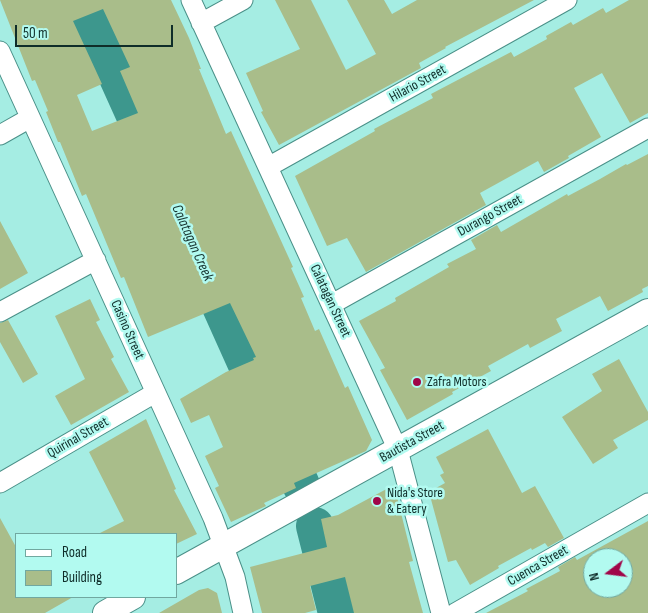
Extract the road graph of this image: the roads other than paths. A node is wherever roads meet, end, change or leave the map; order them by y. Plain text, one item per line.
1 (190, 0) edge
2 (243, 0) edge
3 (567, 0) edge
4 (201, 23) junction
5 (0, 52) edge
6 (30, 118) junction
7 (648, 128) edge
8 (0, 135) edge
9 (268, 167) junction
10 (96, 260) junction
11 (332, 304) junction
12 (648, 311) edge
13 (0, 312) edge
14 (155, 393) junction
15 (398, 450) junction
16 (0, 483) edge
17 (648, 503) edge
18 (224, 545) junction
19 (178, 571) edge
20 (131, 598) edge
21 (104, 613) edge
22 (243, 613) edge
23 (441, 613) edge
24 (455, 613) edge

1 - 4 street, Calatagan Street
2 - 4 street
3 - 9 street, Hilario Street
4 - 9 street, Calatagan Street
5 - 6 street, Casino Street
6 - 8 street
6 - 10 street, Casino Street
7 - 11 street, Durango Street
9 - 11 street, Calatagan Street
10 - 13 street
10 - 14 street, Casino Street
11 - 15 street, Calatagan Street
12 - 15 street, Bautista Street
14 - 16 street, Quirinal Street
14 - 18 street, Casino Street
15 - 18 street, Bautista Street
15 - 23 street, Calatagan Street
17 - 24 street, Cuenca Street
18 - 19 street, Bautista Street
18 - 22 street, Casino Street
20 - 21 street

